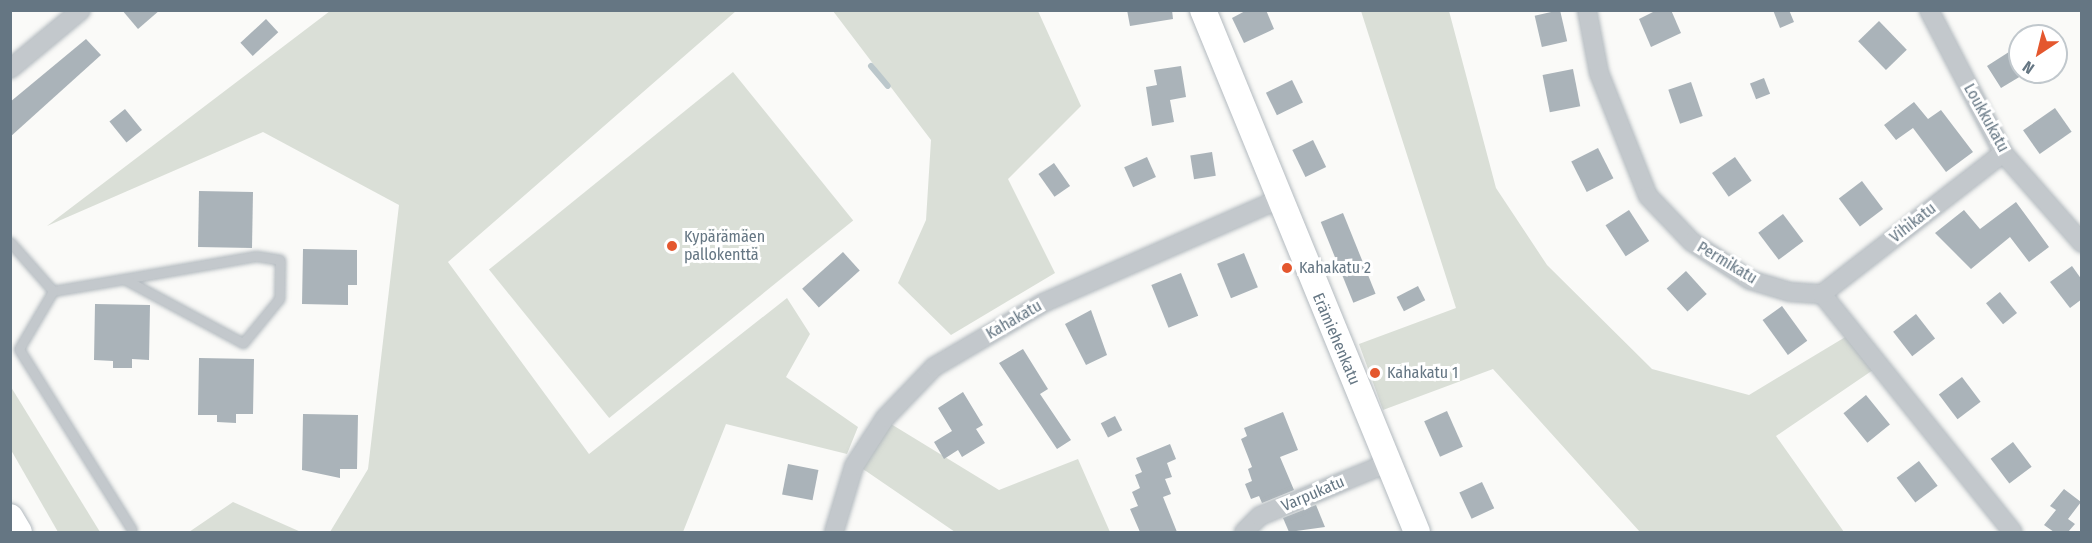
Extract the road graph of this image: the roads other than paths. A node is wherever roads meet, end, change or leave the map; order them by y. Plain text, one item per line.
1 (81, 10) edge
2 (1203, 10) edge
3 (1587, 10) edge
4 (1929, 10) edge
5 (10, 69) edge
6 (2003, 153) junction
7 (1278, 200) junction
8 (10, 242) edge
9 (2082, 243) edge
10 (123, 279) junction
11 (53, 291) junction
12 (1822, 294) junction
13 (1388, 463) junction
14 (10, 517) edge
15 (132, 530) dead end
16 (19, 532) edge
17 (834, 532) edge
18 (1244, 532) edge
19 (1417, 532) edge
20 (2013, 532) edge

1 - 5 street
2 - 7 street, Erämiehenkatu
3 - 12 street, Permikatu
4 - 6 street, Loukkukatu
6 - 9 street, Loukkukatu
6 - 12 street, Vihikatu
7 - 13 street, Erämiehenkatu
7 - 17 street, Kahakatu
8 - 11 lane
10 - 10 lane
10 - 11 lane
11 - 15 lane
12 - 20 street
13 - 18 street, Varpukatu
13 - 19 street, Erämiehenkatu
14 - 16 street

